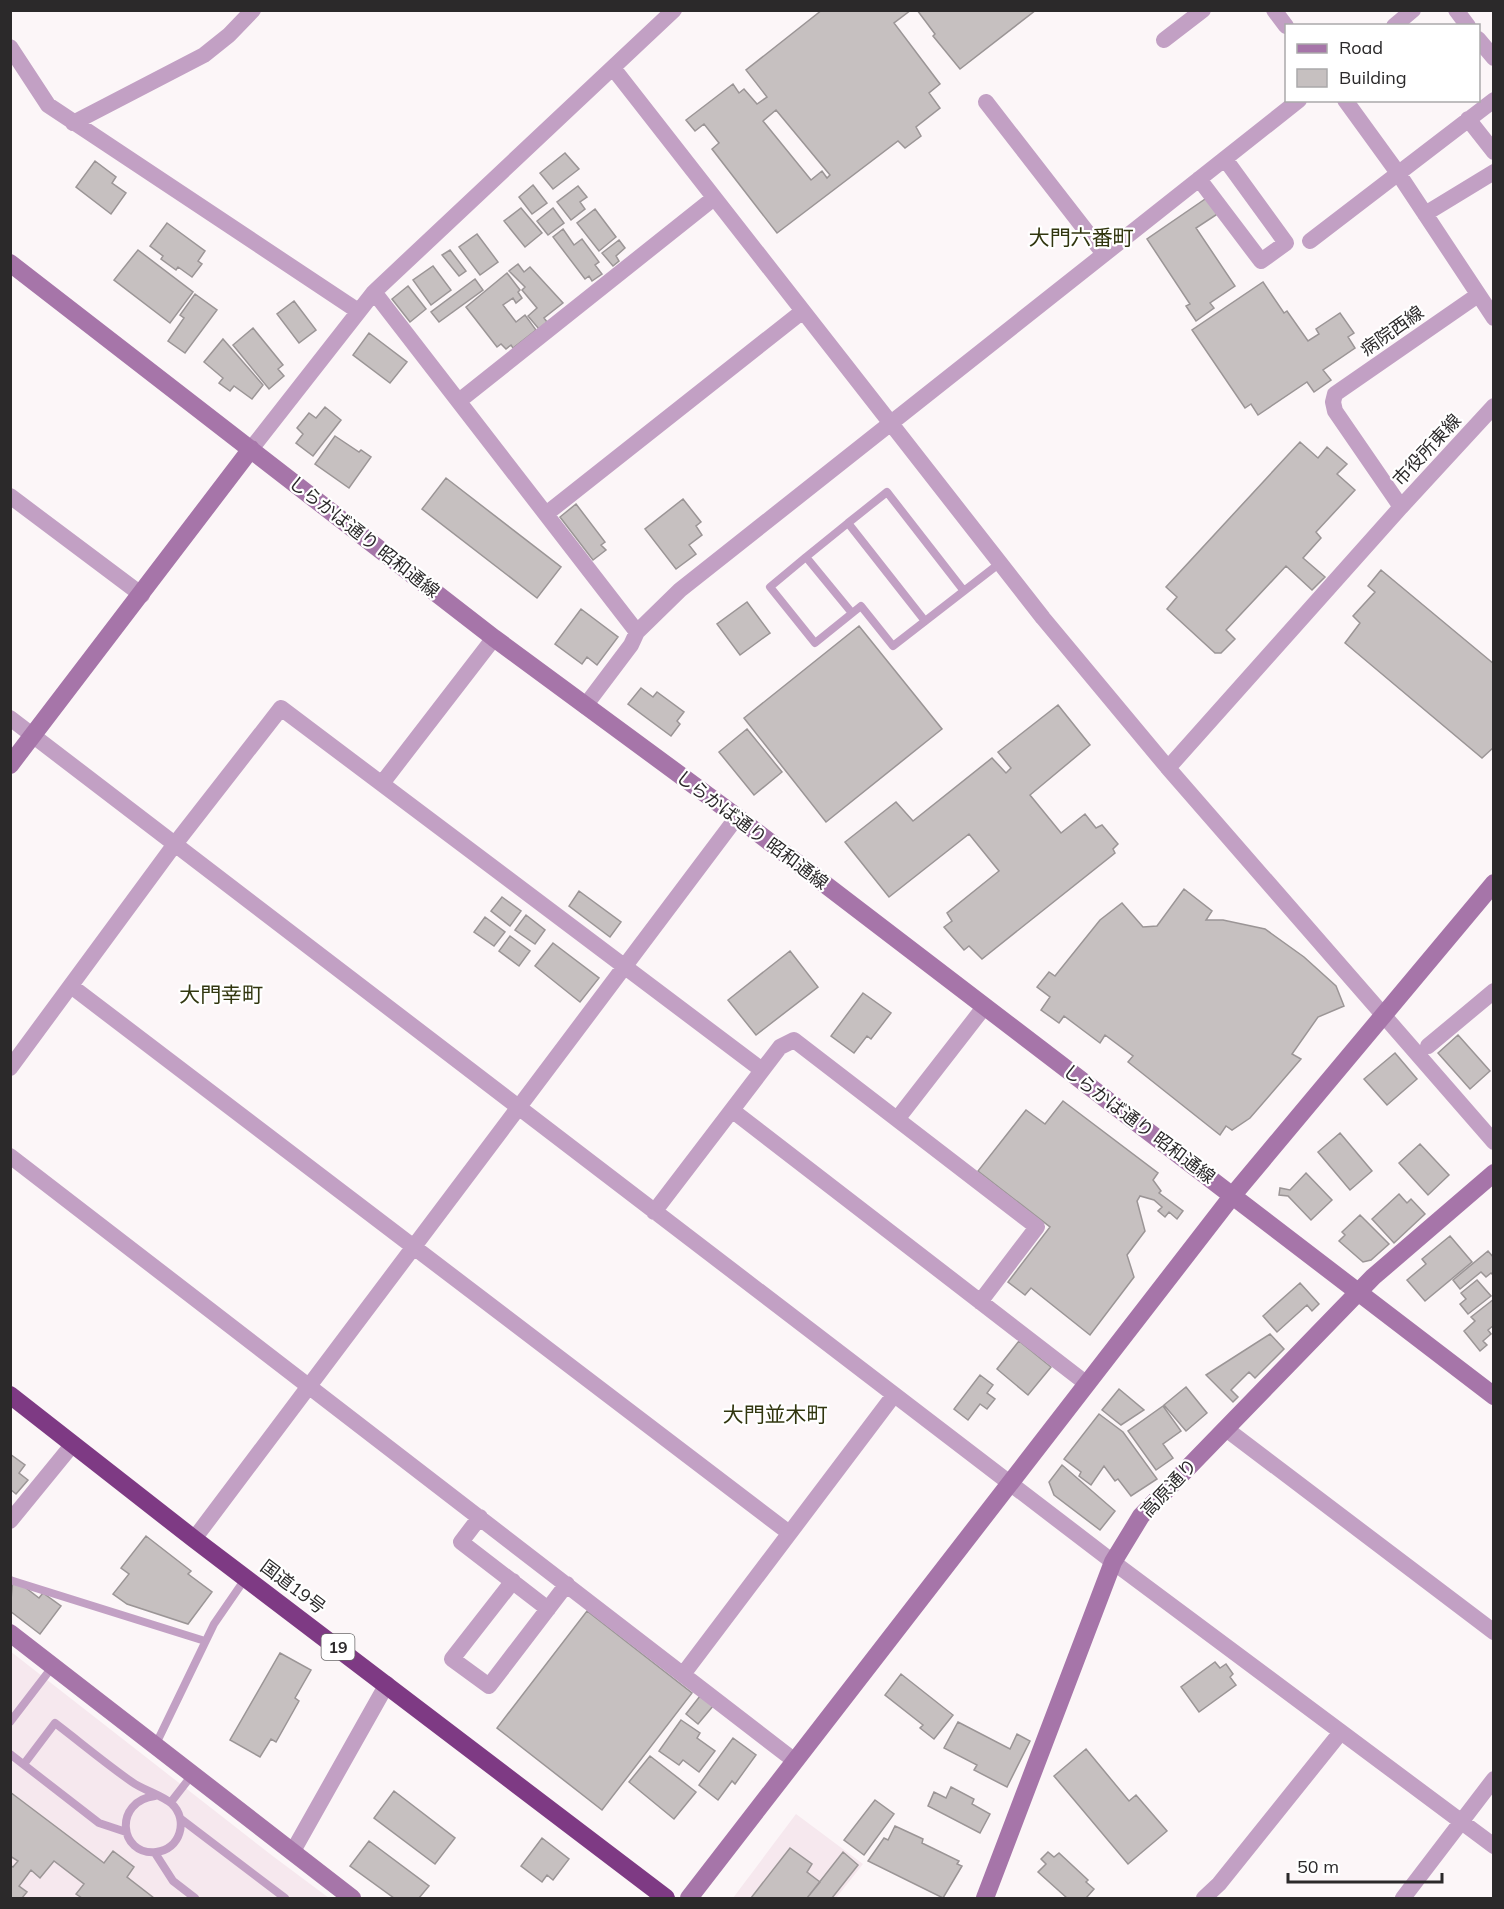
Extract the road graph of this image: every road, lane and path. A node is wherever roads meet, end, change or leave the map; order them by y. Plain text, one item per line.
1 (253, 10) edge
2 (674, 10) edge
3 (1203, 10) edge
4 (1274, 10) edge
5 (1413, 10) edge
6 (1456, 10) edge
7 (1285, 24) edge
8 (1396, 24) edge
9 (1466, 24) edge
10 (1164, 40) dead end
11 (1480, 40) edge
12 (10, 47) edge
13 (1494, 58) edge
14 (613, 68) junction
15 (1494, 100) edge
16 (986, 102) dead end
17 (1296, 102) edge
18 (1347, 102) edge
19 (1468, 119) junction
20 (73, 123) junction
21 (1494, 152) edge
22 (1225, 159) junction
23 (1398, 172) junction
24 (1494, 172) edge
25 (1199, 178) junction
26 (714, 198) junction
27 (1425, 214) junction
28 (1310, 241) dead end
29 (1104, 254) junction
30 (10, 263) edge
31 (374, 292) junction
32 (1478, 295) junction
33 (358, 311) junction
34 (803, 311) junction
35 (1494, 318) edge
36 (459, 401) junction
37 (1333, 402) joint
38 (1494, 406) edge
39 (891, 422) junction
40 (251, 449) junction
41 (10, 496) edge
42 (1401, 507) junction
43 (546, 514) junction
44 (848, 524) junction
45 (806, 557) junction
46 (1000, 563) junction
47 (964, 591) junction
48 (142, 595) junction
49 (852, 613) junction
50 (925, 621) junction
51 (637, 632) junction
52 (494, 638) junction
53 (585, 706) junction
54 (10, 718) edge
55 (33, 736) junction
56 (10, 765) edge
57 (1168, 768) junction
58 (382, 782) junction
59 (736, 817) junction
60 (176, 844) junction
61 (1494, 883) edge
62 (625, 968) junction
63 (71, 986) junction
64 (1494, 991) edge
65 (985, 1006) junction
66 (1384, 1013) junction
67 (1428, 1046) dead end
68 (10, 1068) edge
69 (762, 1070) junction
70 (518, 1107) junction
71 (733, 1111) junction
72 (898, 1118) junction
73 (1494, 1142) edge
74 (10, 1156) edge
75 (1494, 1173) edge
76 (1233, 1195) junction
77 (654, 1212) junction
78 (412, 1248) junction
79 (1358, 1293) junction
80 (980, 1302) junction
81 (1087, 1384) junction
82 (309, 1386) junction
83 (10, 1395) edge
84 (894, 1395) junction
85 (1494, 1396) edge
86 (1226, 1429) junction
87 (73, 1444) junction
88 (1011, 1482) junction
89 (480, 1517) junction
90 (10, 1521) edge
91 (788, 1532) junction
92 (194, 1539) junction
93 (1113, 1562) junction
94 (246, 1578) junction
95 (10, 1580) edge
96 (513, 1581) junction
97 (567, 1584) junction
98 (548, 1609) junction
99 (1494, 1632) edge
100 (10, 1633) edge
101 (205, 1641) junction
102 (53, 1666) junction
103 (684, 1673) junction
104 (387, 1684) junction
105 (10, 1722) edge
106 (1341, 1732) junction
107 (155, 1746) junction
108 (10, 1754) edge
109 (795, 1761) junction
110 (24, 1764) junction
111 (192, 1775) junction
112 (1494, 1779) edge
113 (154, 1796) junction
114 (171, 1802) junction
115 (181, 1819) junction
116 (1461, 1821) junction
117 (126, 1832) junction
118 (1494, 1846) edge
119 (293, 1851) junction
120 (155, 1852) junction
121 (195, 1899) edge
122 (285, 1899) edge
123 (352, 1899) edge
124 (666, 1899) edge
125 (689, 1899) edge
126 (984, 1899) edge
127 (1204, 1899) edge
128 (1403, 1899) edge

1 - 20 street
2 - 14 street
3 - 10 street
4 - 7 street
5 - 8 street
6 - 9 street
11 - 13 street
12 - 20 street
14 - 26 street
14 - 31 street
15 - 19 street
16 - 29 street
17 - 22 street
18 - 23 street
19 - 21 street
19 - 23 street
20 - 33 street
22 - 25 street
22 - 25 street
23 - 27 street
23 - 28 street
24 - 27 street
25 - 29 street
26 - 34 street
26 - 36 street
27 - 32 street
29 - 39 street
30 - 40 street, しらかば通り 昭和通線
31 - 33 street
31 - 36 street
32 - 35 street
32 - 37 street, 病院西線
33 - 40 street
34 - 39 street
34 - 43 street
36 - 43 street
37 - 42 street, 市役所東線
38 - 42 street, 市役所東線
39 - 46 street
39 - 51 street
40 - 48 street
40 - 52 street, しらかば通り 昭和通線
41 - 48 street
42 - 57 street
43 - 51 street
44 - 45 lane
44 - 47 lane
44 - 50 lane
45 - 49 lane
45 - 49 lane
46 - 47 lane
46 - 57 street
47 - 50 lane
48 - 55 street
49 - 50 lane
51 - 53 street
52 - 53 street, しらかば通り 昭和通線
52 - 58 street
53 - 59 street, しらかば通り 昭和通線
54 - 55 street
55 - 56 street
55 - 60 street
57 - 66 street
58 - 60 street
58 - 62 street
59 - 62 street
59 - 65 street, しらかば通り 昭和通線
60 - 63 street
60 - 70 street
61 - 66 street
62 - 69 street
62 - 70 street
63 - 68 street
63 - 78 street
64 - 67 street
65 - 72 street
65 - 76 street, しらかば通り 昭和通線
66 - 73 street
66 - 76 street
69 - 71 street
69 - 72 street
70 - 77 street
70 - 78 street
71 - 77 street
71 - 80 street
72 - 80 street
74 - 82 street
75 - 79 street, 高原通り
76 - 79 street, しらかば通り 昭和通線
76 - 81 street
77 - 84 street
78 - 82 street
78 - 91 street
79 - 85 street, しらかば通り 昭和通線
79 - 86 street, 高原通り
80 - 81 street
81 - 88 street
82 - 89 street
82 - 92 street
83 - 87 highway, 国道19号 / 19
84 - 88 street
84 - 91 street
86 - 93 street, 高原通り
86 - 99 street
87 - 90 street
87 - 92 highway, 国道19号 / 19
88 - 93 street
88 - 109 street
89 - 96 street
89 - 97 street
91 - 103 street
92 - 94 highway, 国道19号 / 19
93 - 106 street
93 - 126 street, 高原通り
94 - 101 lane
94 - 104 highway, 国道19号 / 19
95 - 101 lane
96 - 98 street
96 - 98 street
97 - 98 street
97 - 103 street
100 - 102 street
101 - 107 lane
102 - 105 lane
102 - 107 street
103 - 109 street
104 - 119 street
104 - 124 highway, 国道19号 / 19
106 - 116 street
106 - 127 street
107 - 111 street
108 - 110 lane
109 - 125 street
110 - 113 lane
110 - 117 lane
111 - 114 lane
111 - 119 street
112 - 116 street
113 - 114 lane
113 - 117 lane
114 - 115 lane
115 - 120 lane
115 - 122 lane
116 - 118 street
116 - 128 street
117 - 120 lane
119 - 123 street
120 - 121 lane

